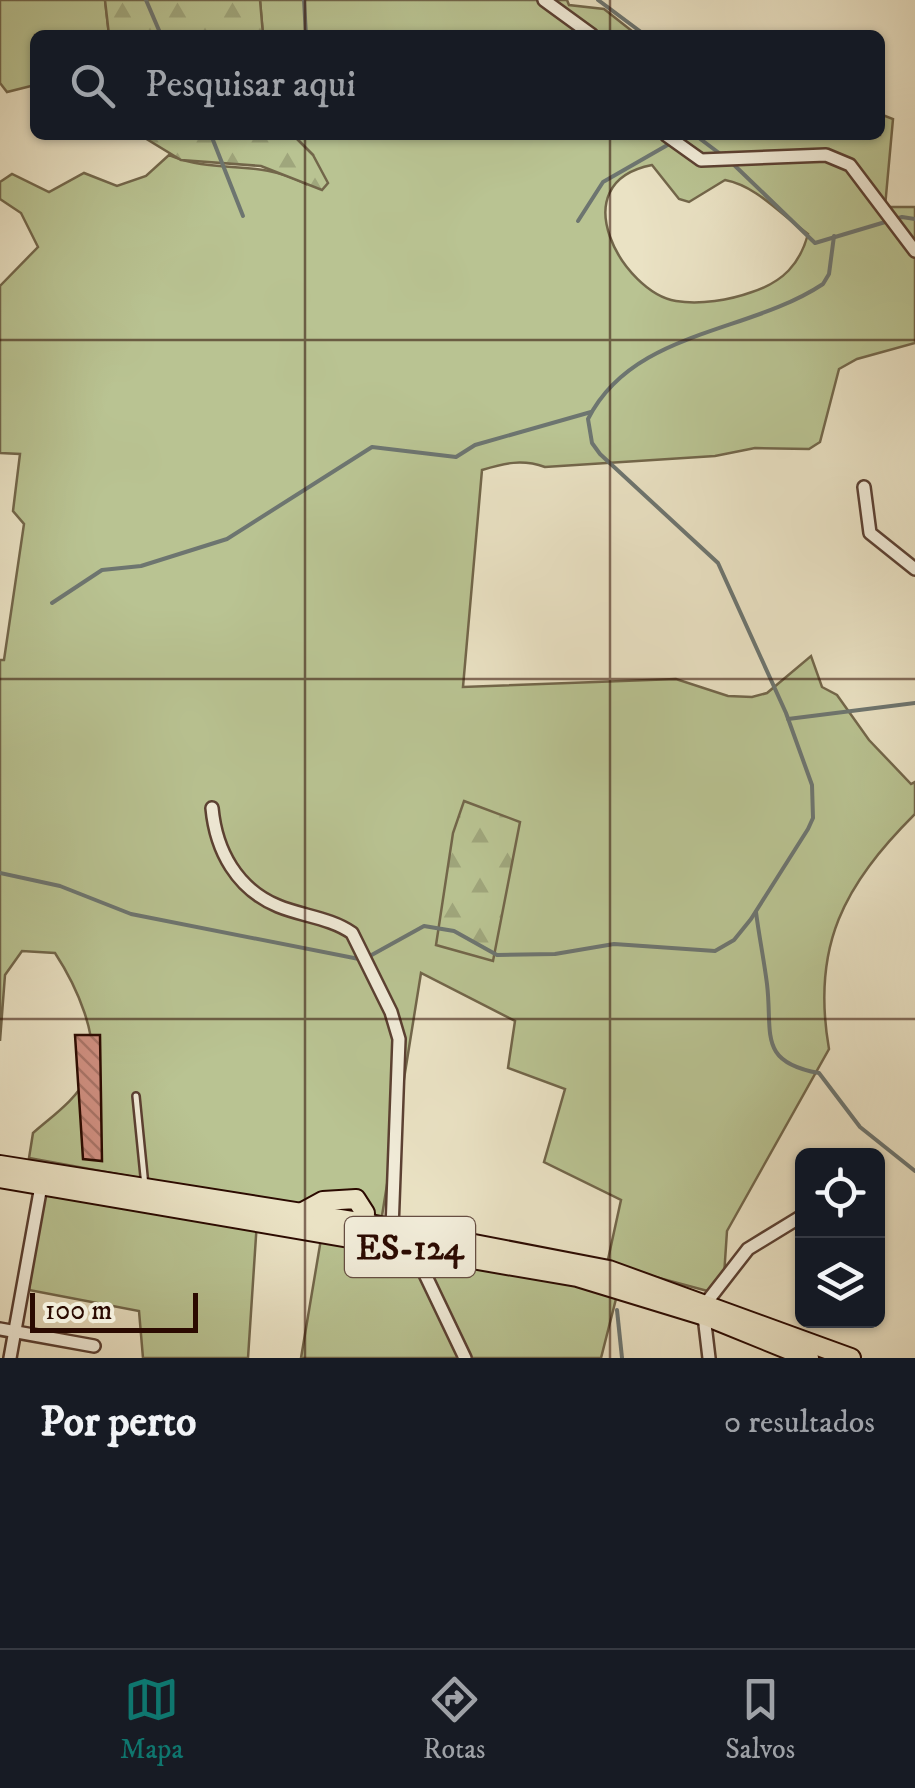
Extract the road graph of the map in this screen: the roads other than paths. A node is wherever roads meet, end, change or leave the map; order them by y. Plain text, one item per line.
1 (544, 0) edge
2 (585, 30) edge
3 (670, 140) edge
4 (915, 251) edge
5 (864, 487) dead end
6 (915, 569) edge
7 (212, 808) dead end
8 (136, 1096) dead end
9 (0, 1165) edge
10 (0, 1178) edge
11 (41, 1186) junction
12 (145, 1189) junction
13 (795, 1220) edge
14 (392, 1229) junction
15 (364, 1231) junction
16 (412, 1248) junction
17 (705, 1309) junction
18 (0, 1329) edge
19 (15, 1332) junction
20 (94, 1346) dead end
21 (10, 1358) edge
22 (465, 1358) edge
23 (709, 1358) edge
24 (809, 1358) edge
25 (850, 1358) edge

1 - 2 street
3 - 4 street
5 - 6 street
7 - 14 street
8 - 12 lane
9 - 12 main road, ES-124
10 - 11 main road, ES-124
11 - 15 main road, ES-124
11 - 19 street
12 - 15 main road, ES-124
13 - 17 street
14 - 15 main road, ES-124
14 - 17 main road, ES-124
15 - 16 main road, ES-124
16 - 17 main road, ES-124
16 - 22 street
17 - 23 street
17 - 24 main road, ES-124
17 - 25 main road, ES-124
18 - 19 street
19 - 20 street
19 - 21 street

